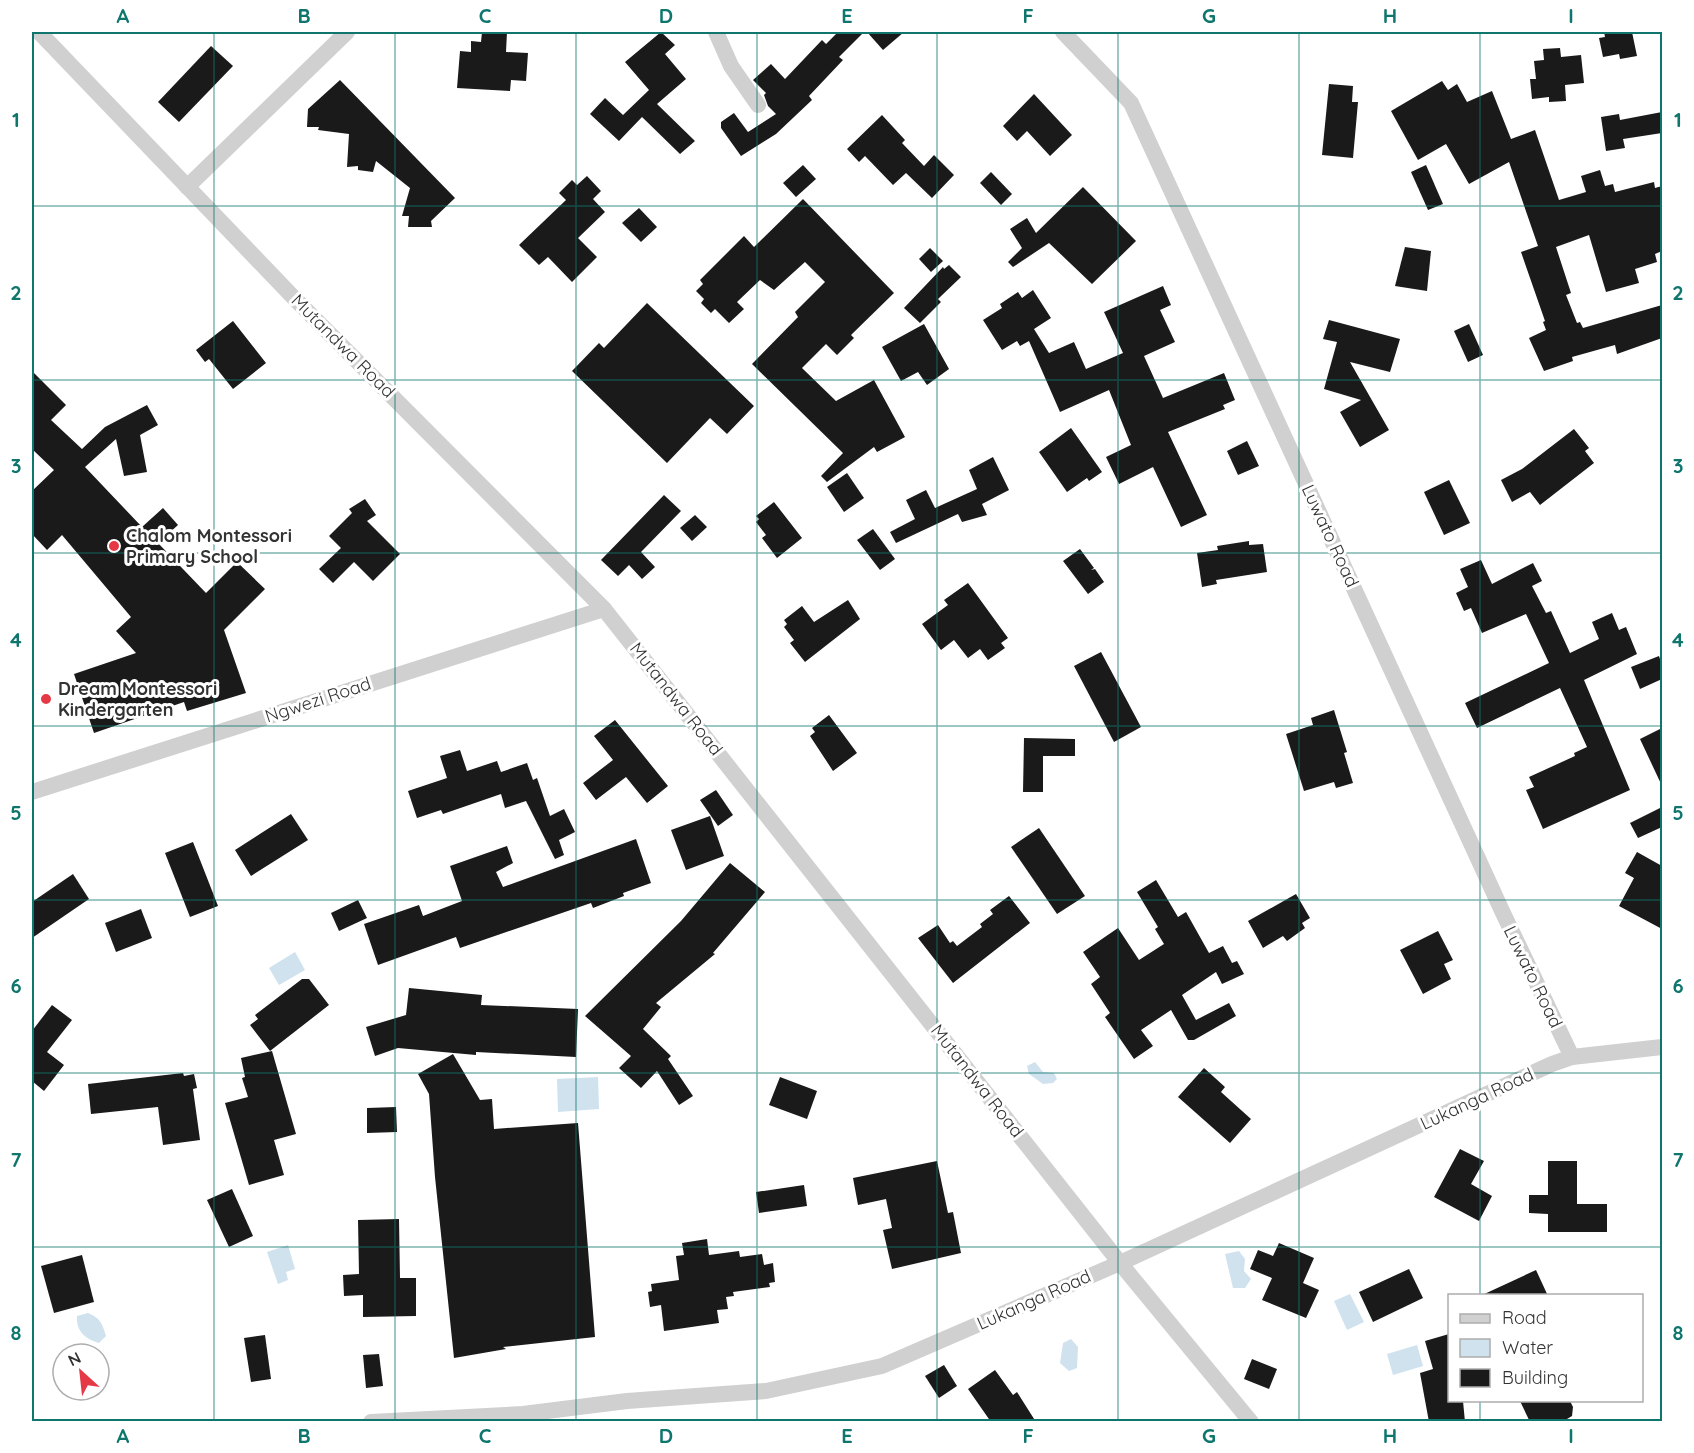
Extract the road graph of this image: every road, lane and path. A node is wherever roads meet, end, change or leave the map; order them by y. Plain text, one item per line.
1 (39, 32) edge
2 (347, 32) edge
3 (716, 32) edge
4 (1063, 32) edge
5 (758, 105) dead end
6 (188, 187) junction
7 (604, 609) junction
8 (32, 792) edge
9 (1662, 1047) edge
10 (1572, 1057) junction
11 (1119, 1263) junction
12 (371, 1422) edge
13 (1251, 1422) edge

1 - 6 street, Mutandwa Road
2 - 6 street
3 - 5 street
4 - 10 street, Luwato Road
6 - 7 street, Mutandwa Road
7 - 8 street, Ngwezi Road
7 - 11 street, Mutandwa Road
9 - 10 street, Lukanga Road
10 - 11 street, Lukanga Road
11 - 12 street, Lukanga Road
11 - 13 street, Mutandwa Road

